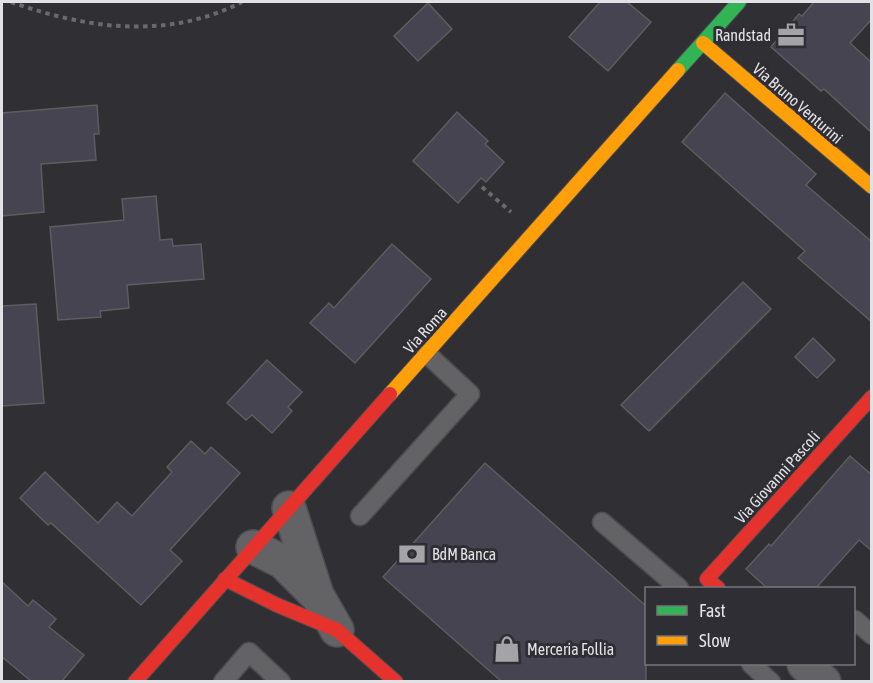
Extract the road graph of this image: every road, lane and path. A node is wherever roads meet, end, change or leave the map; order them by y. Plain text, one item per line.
1 (11, 2) edge
2 (242, 2) edge
3 (740, 2) edge
4 (703, 43) junction
5 (872, 187) edge
6 (426, 353) junction
7 (872, 397) edge
8 (289, 508) junction
9 (360, 516) dead end
10 (602, 522) dead end
11 (253, 547) junction
12 (225, 579) junction
13 (713, 584) edge
14 (678, 587) edge
15 (692, 587) edge
16 (317, 595) junction
17 (855, 620) edge
18 (337, 630) junction
19 (872, 635) edge
20 (753, 665) edge
21 (135, 681) edge
22 (223, 681) edge
23 (281, 681) edge
24 (396, 681) edge
25 (771, 681) edge

1 - 2 path
3 - 4 main road, Via Roma
4 - 5 main road, Via Bruno Venturini
4 - 6 main road, Via Roma
6 - 8 main road, Via Roma
6 - 9 lane
7 - 13 main road, Via Giovanni Pascoli
8 - 11 main road, Via Roma
8 - 16 street
10 - 14 lane
11 - 12 main road, Via Roma
11 - 16 street
12 - 18 main road
12 - 21 main road, Via Roma
13 - 15 lane
16 - 18 street
17 - 19 lane
18 - 24 main road
20 - 25 lane
22 - 23 lane

